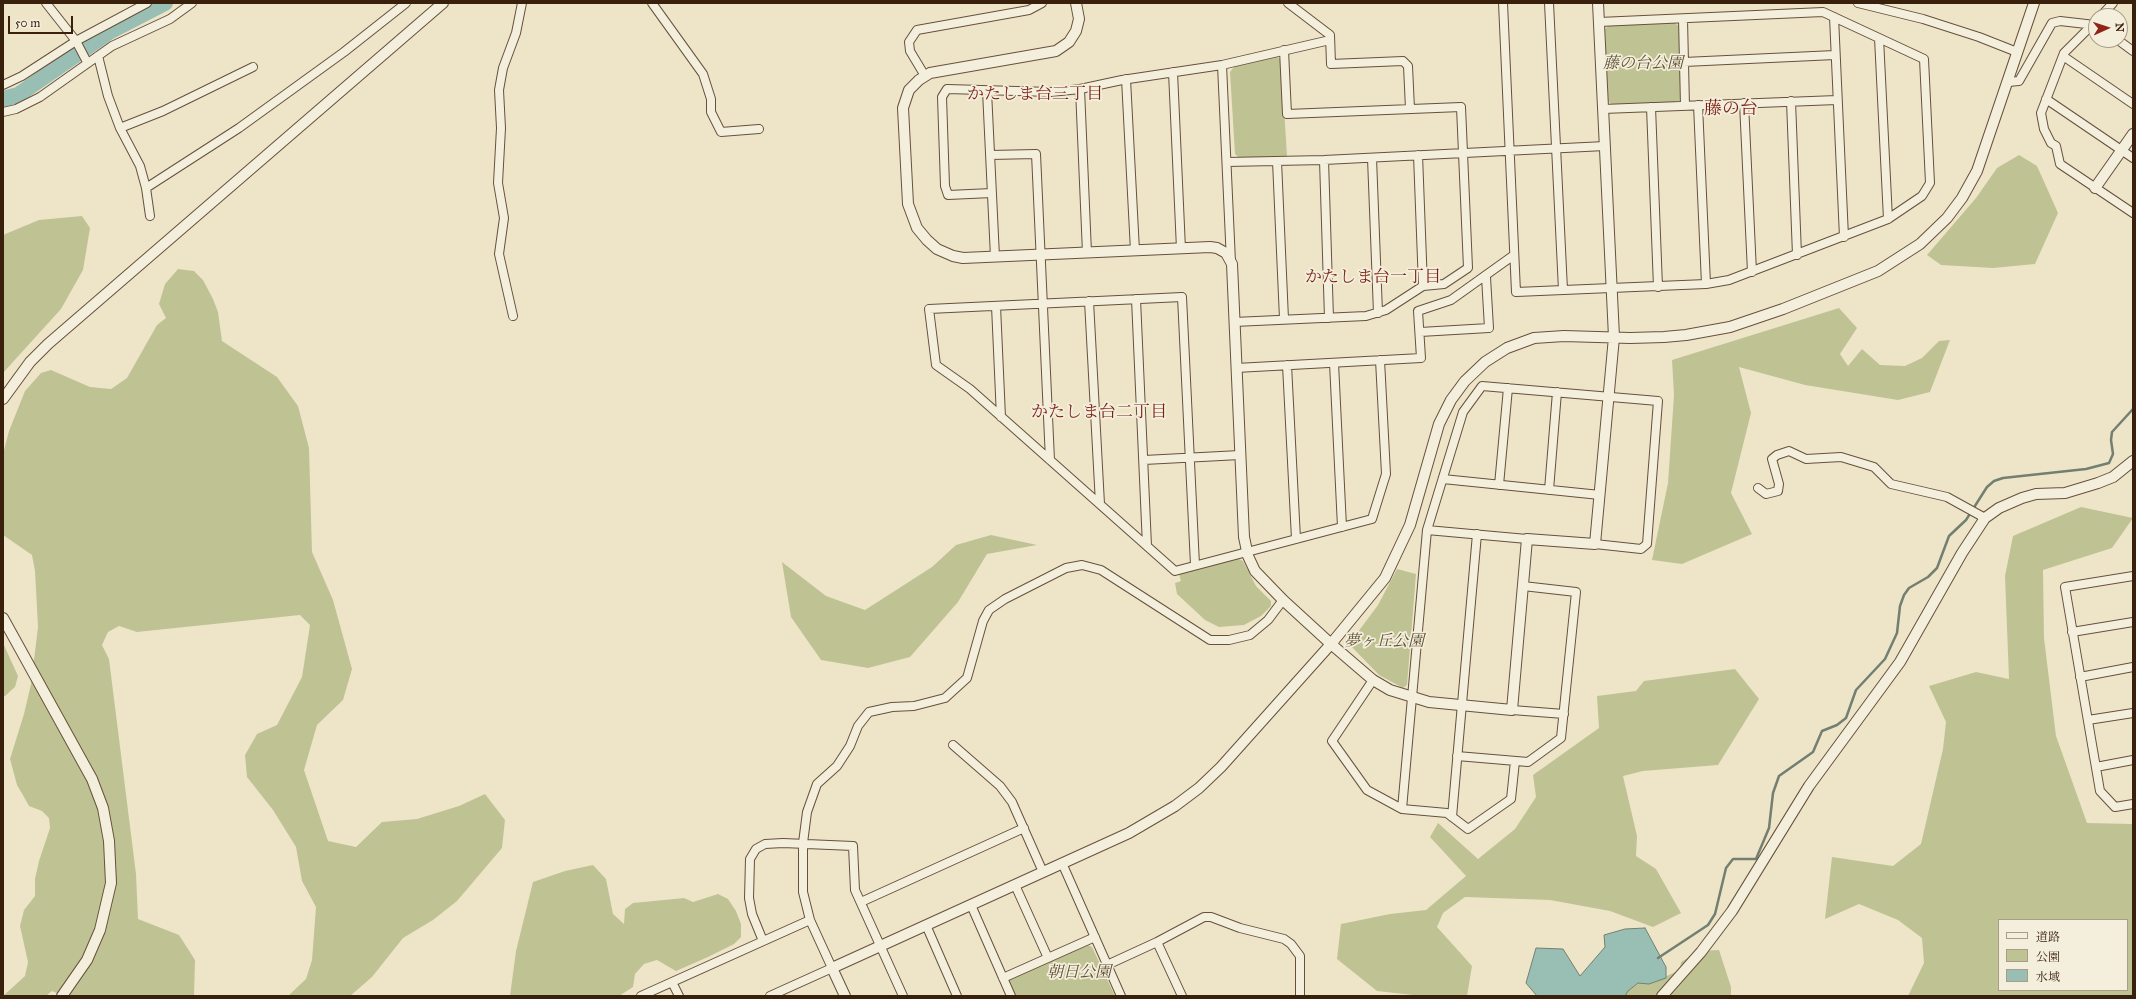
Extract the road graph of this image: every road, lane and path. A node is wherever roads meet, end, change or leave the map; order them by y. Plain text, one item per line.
1 (46, 3) edge
2 (147, 3) edge
3 (192, 3) edge
4 (406, 3) edge
5 (443, 3) edge
6 (522, 3) edge
7 (652, 3) edge
8 (1042, 3) edge
9 (1076, 3) edge
10 (1288, 3) edge
11 (1503, 3) edge
12 (1549, 3) edge
13 (1598, 3) edge
14 (1858, 3) edge
15 (2034, 3) edge
16 (1834, 17) junction
17 (1683, 19) junction
18 (1599, 22) junction
19 (2088, 23) edge
20 (2088, 30) edge
21 (1879, 38) junction
22 (1330, 40) junction
23 (76, 44) junction
24 (1284, 50) junction
25 (2017, 52) junction
26 (1835, 55) junction
27 (98, 56) junction
28 (2063, 56) junction
29 (86, 60) junction
30 (1684, 62) junction
31 (1222, 65) junction
32 (253, 67) dead end
33 (1173, 72) junction
34 (925, 76) junction
35 (1126, 79) junction
36 (2008, 82) junction
37 (3, 85) edge
38 (1080, 89) junction
39 (986, 91) junction
40 (2046, 99) junction
41 (1837, 100) junction
42 (1791, 102) junction
43 (1744, 103) junction
44 (2133, 104) edge
45 (1698, 105) junction
46 (1685, 106) junction
47 (1651, 107) junction
48 (1410, 109) junction
49 (1603, 109) junction
50 (3, 112) edge
51 (120, 128) junction
52 (759, 130) dead end
53 (2133, 134) edge
54 (1605, 146) junction
55 (1556, 148) junction
56 (2122, 150) junction
57 (1510, 151) junction
58 (1463, 153) junction
59 (990, 155) junction
60 (1418, 155) junction
61 (1372, 158) junction
62 (2133, 158) edge
63 (1324, 160) junction
64 (1277, 161) junction
65 (1227, 162) junction
66 (146, 188) junction
67 (2095, 188) junction
68 (992, 193) junction
69 (2133, 213) edge
70 (150, 216) dead end
71 (1888, 219) junction
72 (1844, 237) junction
73 (1181, 249) junction
74 (1135, 251) junction
75 (1087, 253) junction
76 (1040, 255) junction
77 (1514, 255) junction
78 (1797, 255) junction
79 (995, 257) junction
80 (1232, 264) junction
81 (1752, 272) junction
82 (1486, 277) junction
83 (1706, 284) junction
84 (1423, 286) junction
85 (1658, 287) junction
86 (1612, 289) junction
87 (1563, 290) junction
88 (1136, 299) junction
89 (1089, 302) junction
90 (1042, 304) junction
91 (996, 306) junction
92 (1378, 313) junction
93 (512, 316) dead end
94 (1329, 318) junction
95 (1284, 319) junction
96 (1234, 322) junction
97 (1420, 332) junction
98 (1614, 337) junction
99 (1380, 360) junction
100 (1334, 363) junction
101 (1287, 365) junction
102 (1236, 368) junction
103 (1508, 388) junction
104 (1557, 392) junction
105 (1608, 397) junction
106 (3, 399) edge
107 (1001, 417) junction
108 (1240, 455) junction
109 (1190, 458) junction
110 (1050, 460) junction
111 (1144, 460) junction
112 (2133, 461) edge
113 (1443, 479) junction
114 (1499, 485) junction
115 (1758, 488) dead end
116 (1549, 490) junction
117 (1600, 495) junction
118 (1100, 504) junction
119 (1982, 516) junction
120 (1342, 527) junction
121 (1427, 530) junction
122 (1477, 534) junction
123 (1296, 539) junction
124 (1527, 539) junction
125 (1596, 544) junction
126 (1147, 546) junction
127 (1247, 552) junction
128 (1195, 565) junction
129 (2133, 576) edge
130 (1523, 586) junction
131 (1283, 600) junction
132 (3, 618) edge
133 (2133, 622) edge
134 (2072, 632) junction
135 (1331, 644) junction
136 (2133, 667) edge
137 (2080, 677) junction
138 (1373, 680) junction
139 (1412, 698) junction
140 (1462, 706) junction
141 (1512, 710) junction
142 (2133, 713) edge
143 (1564, 714) junction
144 (2088, 720) junction
145 (953, 745) dead end
146 (1457, 756) junction
147 (2133, 760) edge
148 (1516, 761) junction
149 (2096, 766) junction
150 (2133, 804) edge
151 (1402, 809) junction
152 (1452, 817) junction
153 (1024, 828) junction
154 (803, 844) junction
155 (1062, 863) junction
156 (1043, 872) junction
157 (1015, 884) junction
158 (861, 902) junction
159 (971, 905) junction
160 (810, 920) junction
161 (926, 925) junction
162 (1095, 937) junction
163 (763, 941) junction
164 (1157, 942) junction
165 (880, 946) junction
166 (1048, 958) junction
167 (1107, 965) junction
168 (832, 968) junction
169 (1003, 978) junction
170 (672, 982) junction
171 (785, 993) edge
172 (62, 996) edge
173 (641, 996) edge
174 (679, 996) edge
175 (770, 996) edge
176 (845, 996) edge
177 (903, 996) edge
178 (957, 996) edge
179 (1011, 996) edge
180 (1121, 996) edge
181 (1182, 996) edge
182 (1300, 996) edge
183 (1662, 996) edge

1 - 23 street
2 - 23 street
3 - 27 street
4 - 66 street
5 - 106 street
6 - 93 street
7 - 52 street
8 - 34 street
9 - 34 street
10 - 22 street
11 - 57 street
12 - 55 street
13 - 18 street
14 - 25 street
15 - 25 street
16 - 17 street
16 - 21 street
16 - 26 street
17 - 18 street
17 - 30 street
18 - 49 street
19 - 36 street
20 - 28 street
21 - 71 street
21 - 71 street
22 - 24 street
22 - 48 street
23 - 29 street
23 - 37 street
24 - 31 street
24 - 48 street
25 - 36 street
26 - 30 street
26 - 41 street
27 - 29 street
27 - 51 street
28 - 40 street
28 - 44 street
29 - 50 street
30 - 46 street
31 - 33 street
31 - 65 street
32 - 51 street
33 - 35 street
33 - 73 street
34 - 79 street
35 - 38 street
35 - 74 street
36 - 98 street
38 - 39 street
38 - 75 street
39 - 59 street
39 - 68 street
40 - 56 street
40 - 67 street
41 - 42 street
41 - 72 street
42 - 43 street
42 - 78 street
43 - 45 street
43 - 81 street
45 - 46 street
45 - 83 street
46 - 47 street
47 - 49 street
47 - 85 street
48 - 58 street
49 - 54 street
51 - 66 street
53 - 56 street
54 - 55 street
54 - 86 street
55 - 57 street
55 - 87 street
56 - 62 street
56 - 67 street
57 - 58 street
57 - 77 street
58 - 60 street
58 - 84 street
59 - 68 street
59 - 76 street
60 - 61 street
60 - 84 street
61 - 63 street
61 - 92 street
63 - 64 street
63 - 94 street
64 - 65 street
64 - 95 street
65 - 80 street
66 - 70 street
67 - 69 street
68 - 79 street
71 - 72 street
72 - 78 street
73 - 74 street
73 - 80 street
74 - 75 street
75 - 76 street
76 - 79 street
76 - 90 street
77 - 82 street
77 - 87 street
78 - 81 street
80 - 96 street
81 - 83 street
82 - 97 street
82 - 97 street
83 - 85 street
84 - 92 street
85 - 86 street
86 - 87 street
86 - 98 street
88 - 89 street
88 - 109 street
88 - 111 street
89 - 90 street
89 - 118 street
90 - 91 street
90 - 110 street
91 - 107 street
91 - 107 street
92 - 94 street
94 - 95 street
95 - 96 street
96 - 102 street
97 - 99 street
98 - 105 street
98 - 135 street
99 - 100 street
99 - 120 street
100 - 101 street
100 - 120 street
101 - 102 street
101 - 123 street
102 - 108 street
103 - 104 street
103 - 113 street
103 - 114 street
104 - 105 street
104 - 116 street
105 - 117 street
105 - 125 street
107 - 110 street
108 - 109 street
108 - 127 street
109 - 111 street
109 - 128 street
110 - 118 street
111 - 126 street
112 - 119 street
113 - 114 street
113 - 121 street
114 - 116 street
115 - 119 street
116 - 117 street
117 - 125 street
118 - 126 street
119 - 183 street
120 - 123 street
121 - 122 street
121 - 139 street
122 - 124 street
122 - 140 street
123 - 127 street
124 - 125 street
124 - 130 street
126 - 128 street
127 - 128 street
127 - 131 street
129 - 134 street
130 - 141 street
130 - 143 street
131 - 135 street
131 - 154 street
132 - 172 street
133 - 134 street
134 - 137 street
135 - 138 street
135 - 155 street
136 - 137 street
137 - 144 street
138 - 139 street
138 - 151 street
139 - 140 street
139 - 151 street
140 - 141 street
140 - 146 street
141 - 143 street
142 - 144 street
143 - 148 street
144 - 149 street
145 - 153 street
146 - 148 street
146 - 152 street
147 - 149 street
148 - 152 street
149 - 150 street
151 - 152 street
153 - 156 street
153 - 158 street
154 - 158 street
154 - 160 street
154 - 163 street
155 - 156 street
155 - 162 street
156 - 157 street
157 - 159 street
157 - 166 street
158 - 165 street
159 - 161 street
159 - 169 street
160 - 163 street
160 - 168 street
161 - 165 street
161 - 178 street
162 - 166 street
162 - 167 street
163 - 170 street
164 - 167 street
164 - 181 street
164 - 182 street
165 - 168 street
165 - 177 street
166 - 169 street
167 - 180 street
168 - 171 street
168 - 176 street
169 - 179 street
170 - 173 street
170 - 174 street
171 - 175 street

